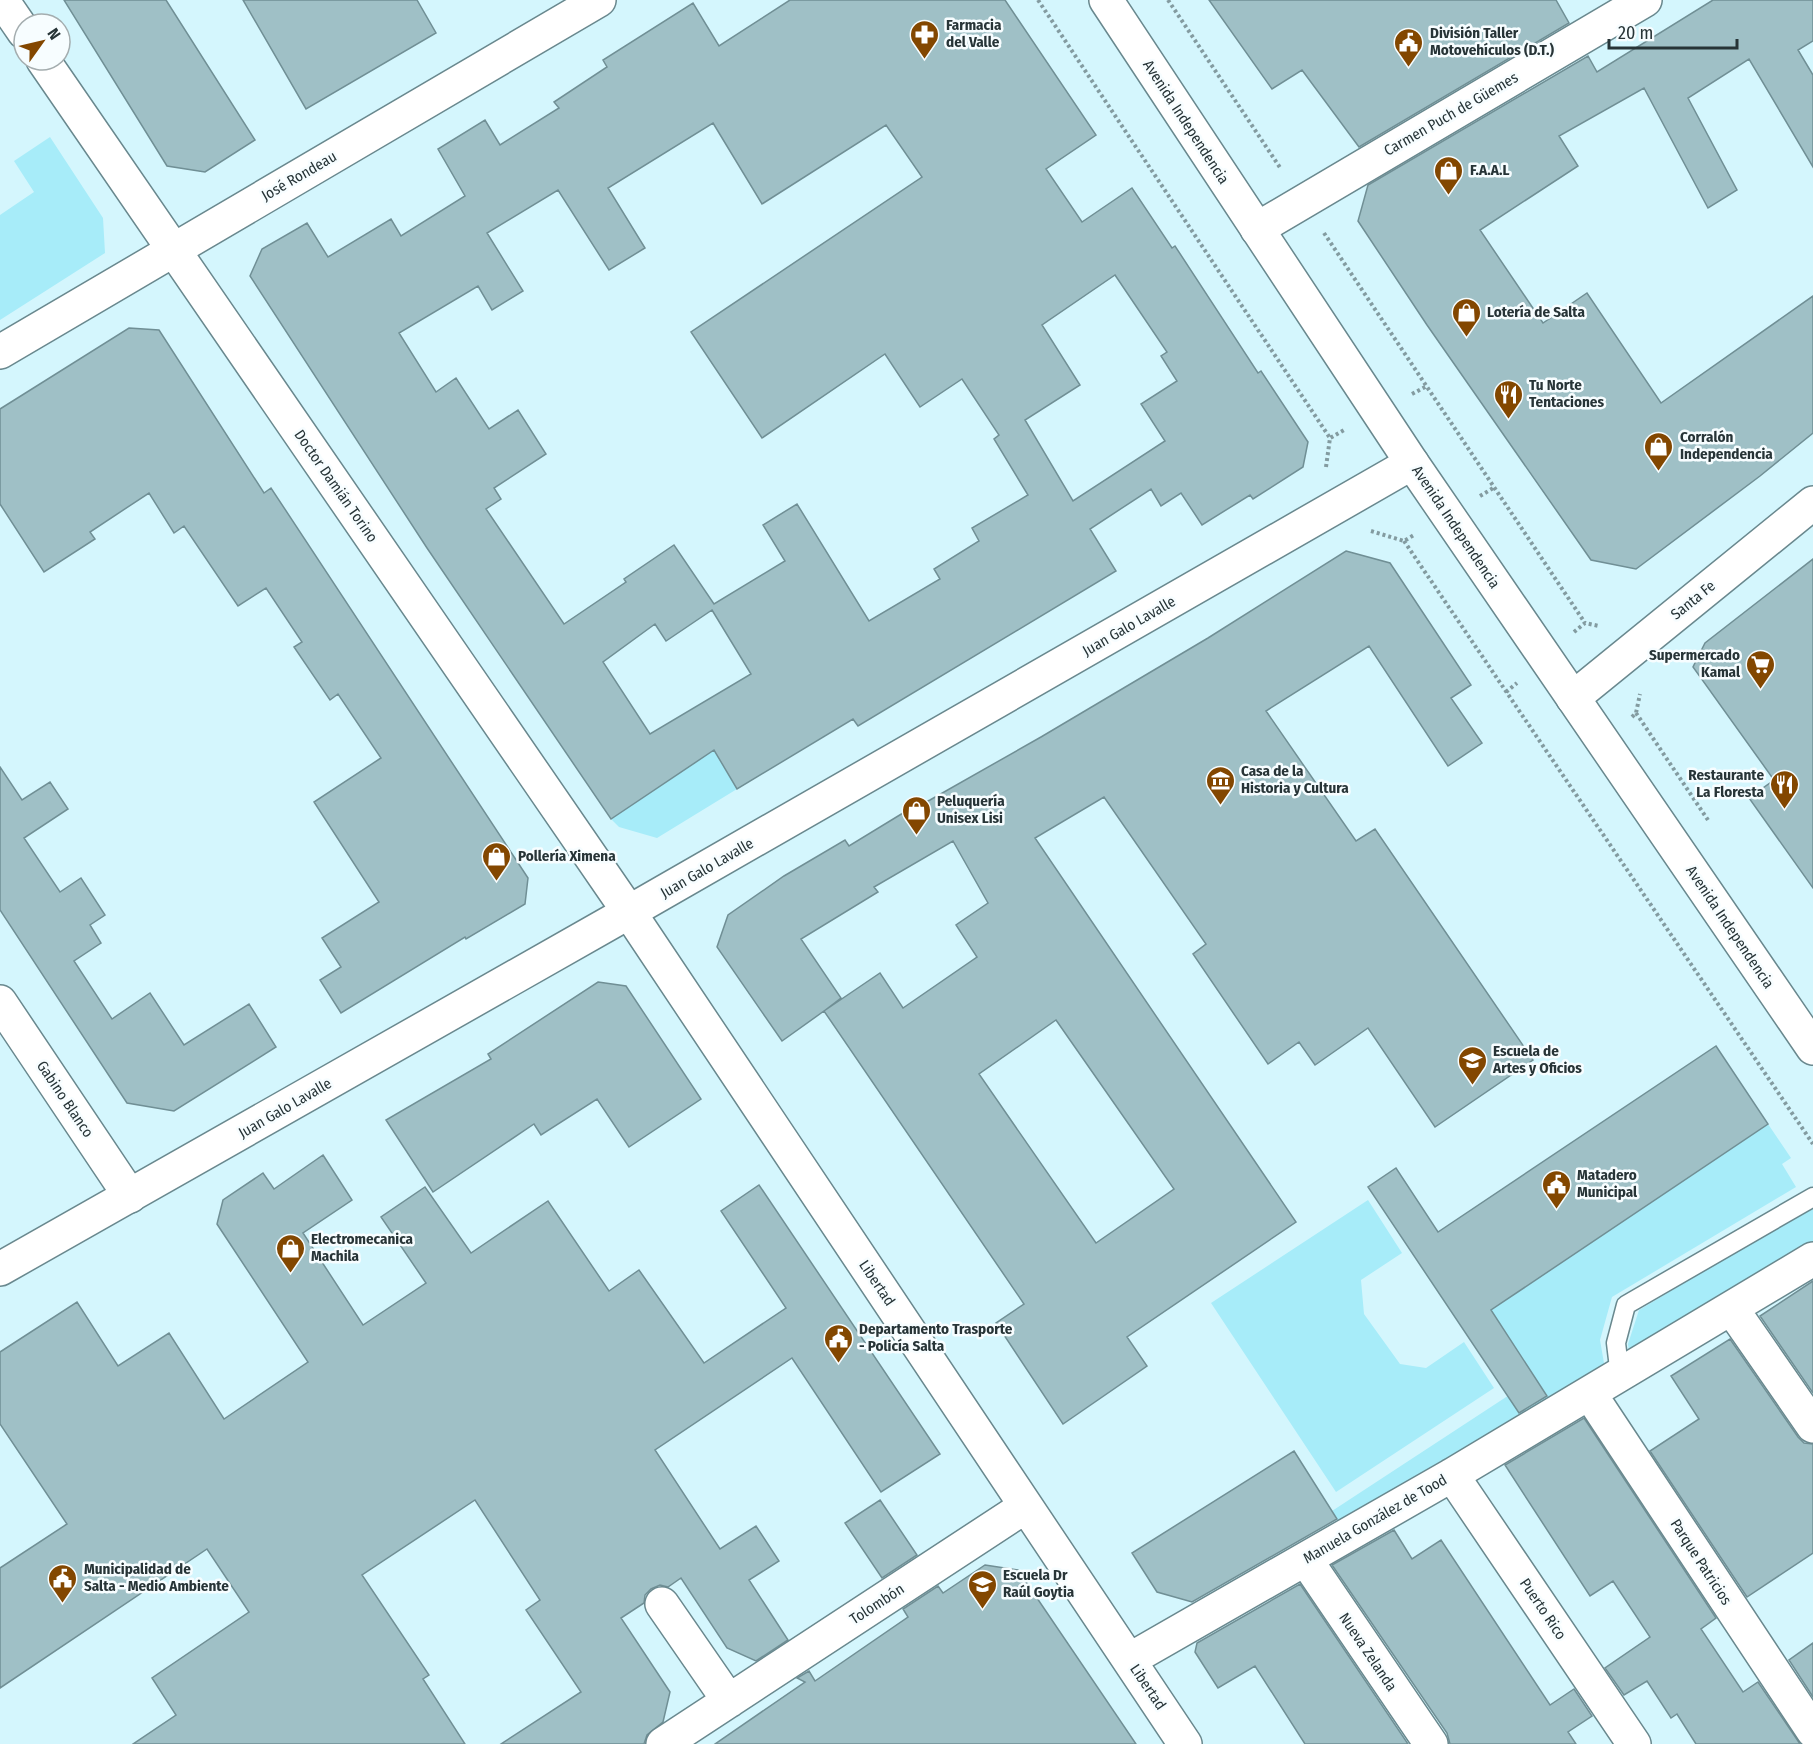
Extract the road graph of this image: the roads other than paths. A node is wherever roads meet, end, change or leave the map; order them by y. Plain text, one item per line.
1 (2, 0) edge
2 (598, 0) edge
3 (1106, 0) edge
4 (1645, 0) edge
5 (12, 15) edge
6 (51, 72) edge
7 (1257, 229) junction
8 (173, 249) junction
9 (0, 352) edge
10 (1412, 463) junction
11 (1813, 503) edge
12 (1574, 698) junction
13 (629, 912) junction
14 (0, 1002) edge
15 (1813, 1048) edge
16 (130, 1196) junction
17 (1813, 1197) edge
18 (1813, 1260) edge
19 (0, 1269) edge
20 (1732, 1309) junction
21 (1620, 1376) junction
22 (1590, 1394) junction
23 (1813, 1425) edge
24 (1452, 1475) junction
25 (1026, 1506) junction
26 (1306, 1560) junction
27 (662, 1604) dead end
28 (1129, 1660) junction
29 (729, 1701) junction
30 (1813, 1731) edge
31 (663, 1744) edge
32 (1185, 1744) edge
33 (1431, 1744) edge
34 (1634, 1744) edge

1 - 5 street
2 - 8 street, José Rondeau
3 - 7 street, Avenida Independencia
4 - 7 street, Carmen Puch de Güemes
6 - 8 street, Doctor Damián Torino
7 - 10 street, Avenida Independencia
8 - 9 street, José Rondeau
8 - 13 street, Doctor Damián Torino
10 - 12 street, Avenida Independencia
10 - 13 street, Juan Galo Lavalle
11 - 12 street, Santa Fe
12 - 15 street, Avenida Independencia
13 - 16 street, Juan Galo Lavalle
13 - 25 street, Libertad
14 - 16 street, Gabino Blanco
16 - 19 street, Juan Galo Lavalle
17 - 21 lane
18 - 20 street, Manuela González de Tood
20 - 21 street, Manuela González de Tood
20 - 23 street
21 - 22 street, Manuela González de Tood
22 - 24 street, Manuela González de Tood
22 - 30 street, Parque Patricios
24 - 26 street, Manuela González de Tood
24 - 34 street, Puerto Rico
25 - 28 street, Libertad
25 - 29 street, Tolombón
26 - 28 street, Manuela González de Tood
26 - 33 street, Nueva Zelanda
27 - 29 street
28 - 32 street, Libertad
29 - 31 street, Tolombón

